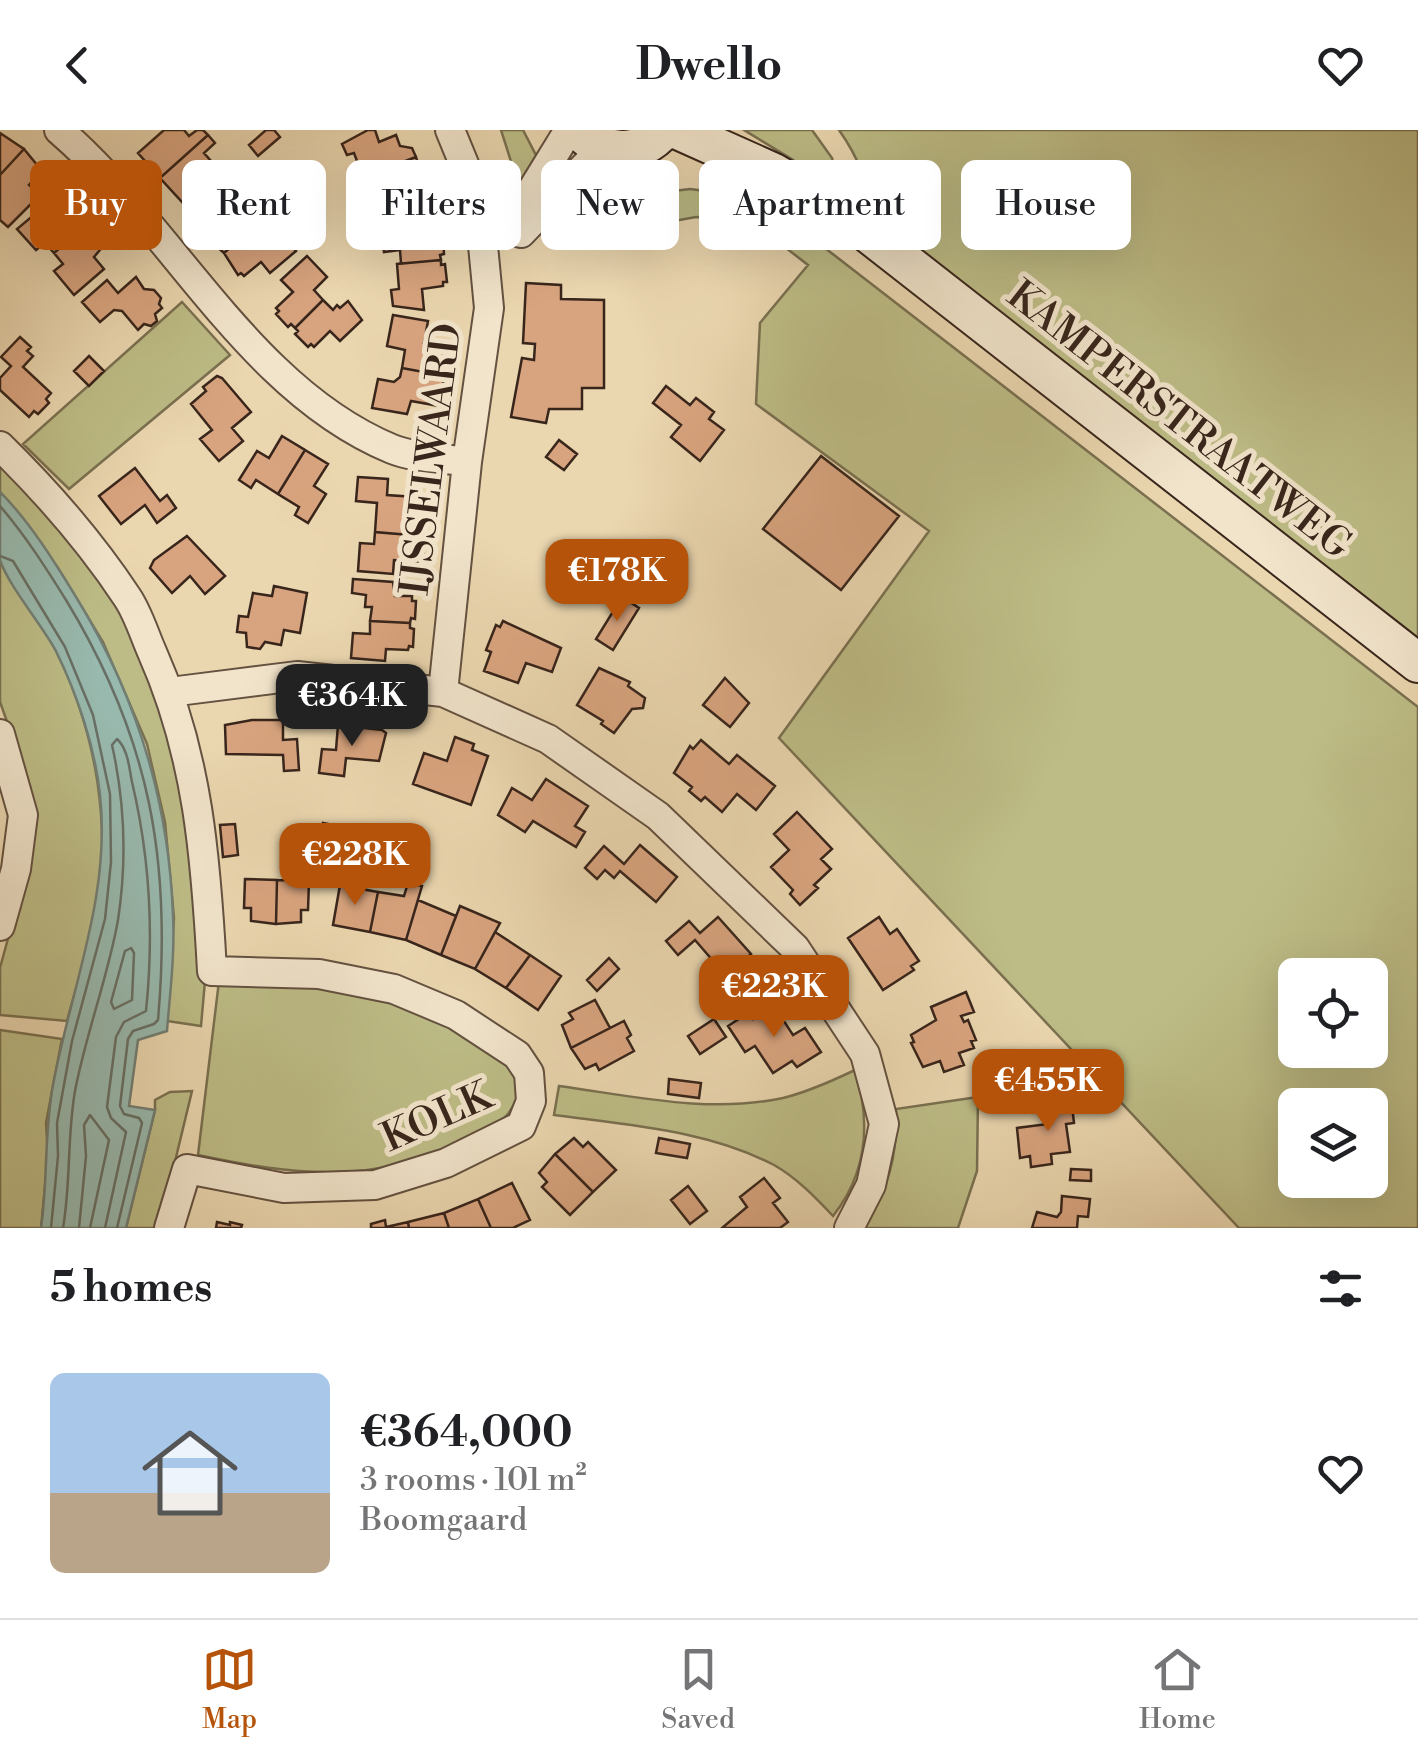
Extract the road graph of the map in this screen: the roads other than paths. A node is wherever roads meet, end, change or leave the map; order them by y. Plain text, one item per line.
1 (58, 130) edge
2 (450, 130) edge
3 (569, 130) edge
4 (663, 130) edge
5 (678, 130) edge
6 (594, 140) edge
7 (462, 160) edge
8 (521, 204) edge
9 (521, 233) edge
10 (493, 250) edge
11 (0, 446) edge
12 (468, 462) junction
13 (1418, 663) edge
14 (170, 692) junction
15 (443, 692) junction
16 (0, 734) edge
17 (0, 926) edge
18 (170, 1228) edge
19 (848, 1228) edge

1 - 12 street
2 - 7 street, IJSSELWAARD
3 - 8 street
4 - 6 main road
5 - 13 main road, KAMPERSTRAATWEG
6 - 9 street
10 - 12 street, IJSSELWAARD
11 - 14 street
12 - 15 street, IJSSELWAARD
14 - 15 street
14 - 18 street, KOLK
15 - 19 street
16 - 17 street

